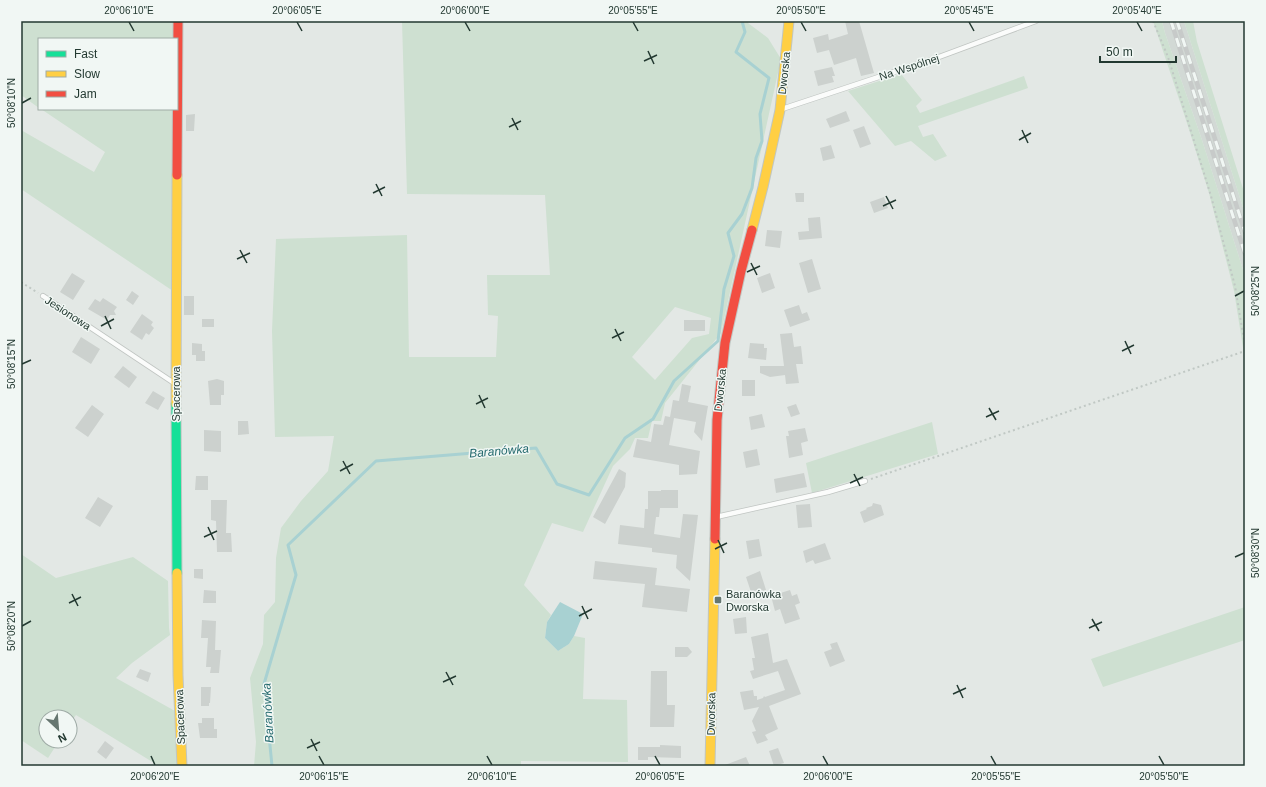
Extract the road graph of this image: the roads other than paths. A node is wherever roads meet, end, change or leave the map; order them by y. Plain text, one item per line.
1 (178, 21) edge
2 (790, 21) edge
3 (1036, 21) edge
4 (178, 38) edge
5 (178, 110) edge
6 (780, 110) junction
7 (43, 296) road end
8 (176, 384) junction
9 (865, 481) road end
10 (715, 518) junction
11 (182, 766) edge
12 (710, 766) edge

1 - 4 street, Spacerowa
2 - 6 street, Dworska
3 - 6 lane, Na Wspólnej
5 - 8 street, Spacerowa
6 - 10 street, Dworska
7 - 8 lane, Jesionowa
8 - 11 street, Spacerowa
9 - 10 lane
10 - 12 street, Dworska

